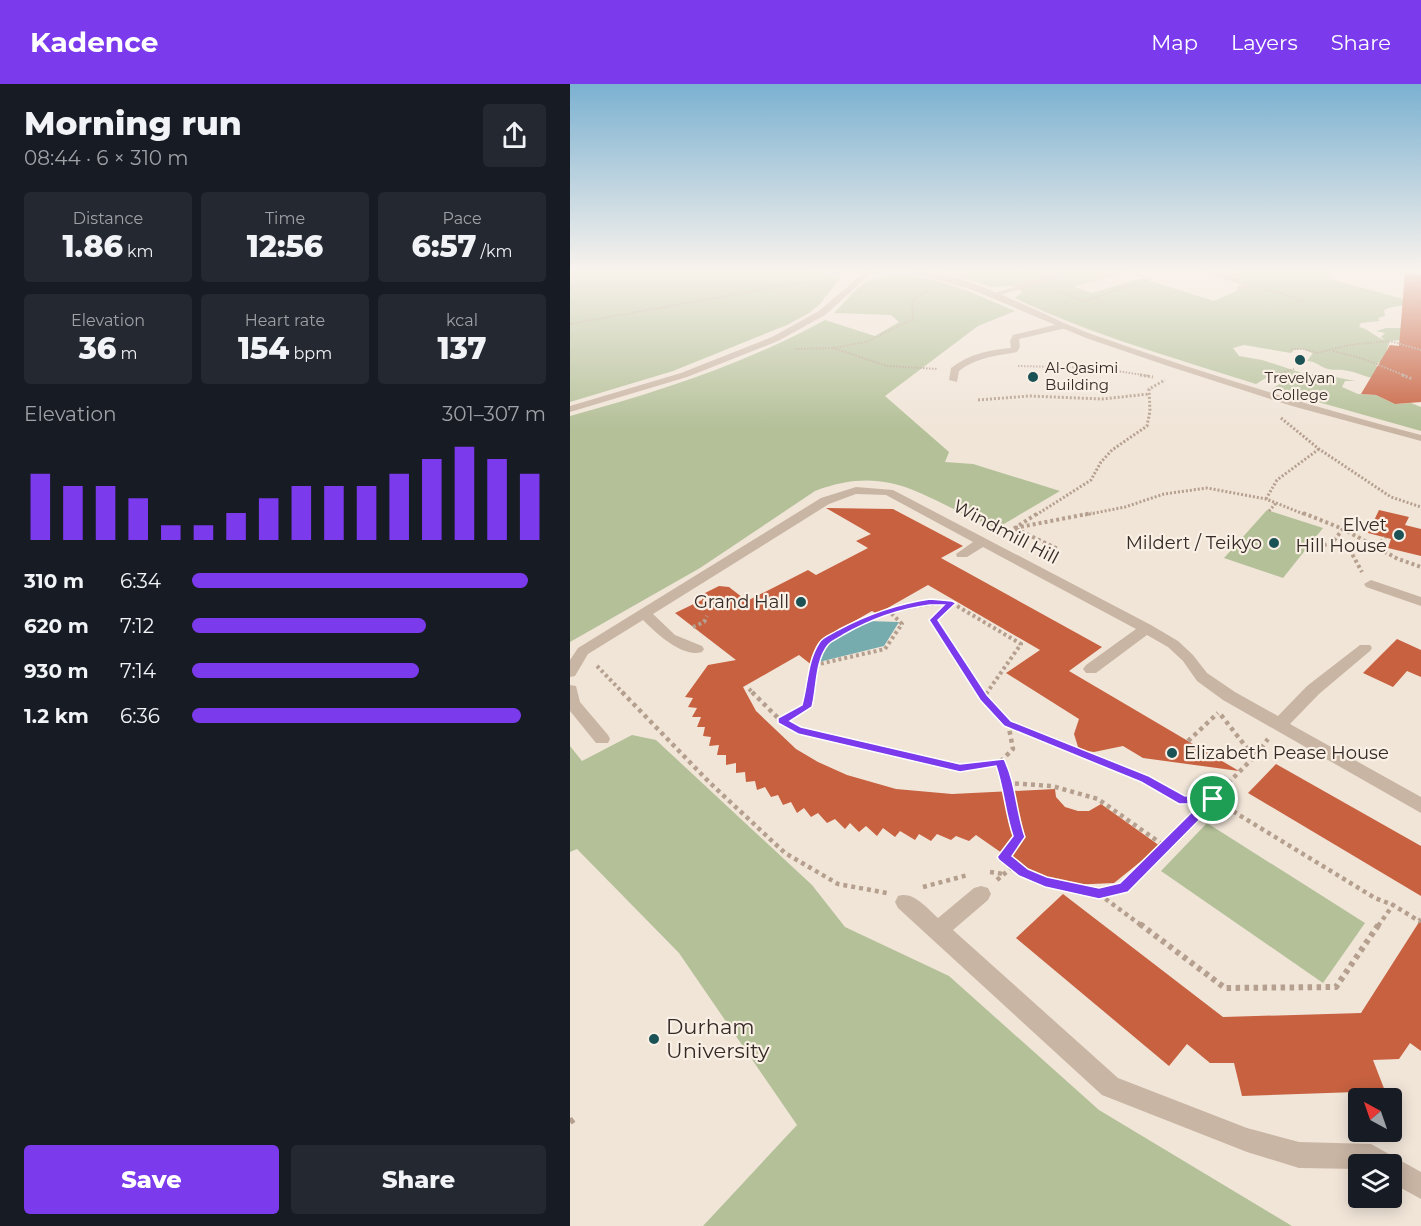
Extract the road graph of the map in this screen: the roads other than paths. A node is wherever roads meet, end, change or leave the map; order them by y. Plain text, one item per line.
1 (805, 322) edge
2 (1054, 322) edge
3 (1063, 326) junction
4 (954, 380) dead end
5 (570, 409) edge
6 (1421, 438) edge
7 (985, 544) junction
8 (962, 554) dead end
9 (1371, 584) road end
10 (1421, 602) edge
11 (644, 614) junction
12 (1146, 628) junction
13 (1365, 648) dead end
14 (697, 649) dead end
15 (1091, 669) dead end
16 (570, 672) edge
17 (570, 690) edge
18 (1279, 725) junction
19 (602, 739) dead end
20 (1421, 806) edge
21 (978, 880) road end
22 (906, 895) road end
23 (938, 930) junction
24 (1348, 1156) edge
25 (1402, 1175) edge
26 (1421, 1186) edge

1 - 5 street
2 - 3 street
3 - 4 street
3 - 6 street
7 - 8 street
7 - 11 street, Windmill Hill
7 - 12 street, Windmill Hill
9 - 10 street
11 - 14 street
11 - 16 street, Windmill Hill
12 - 15 street
12 - 18 street, Windmill Hill
13 - 18 street
17 - 19 street
18 - 20 street, Windmill Hill
21 - 23 street
22 - 23 street
23 - 24 street
25 - 26 street

